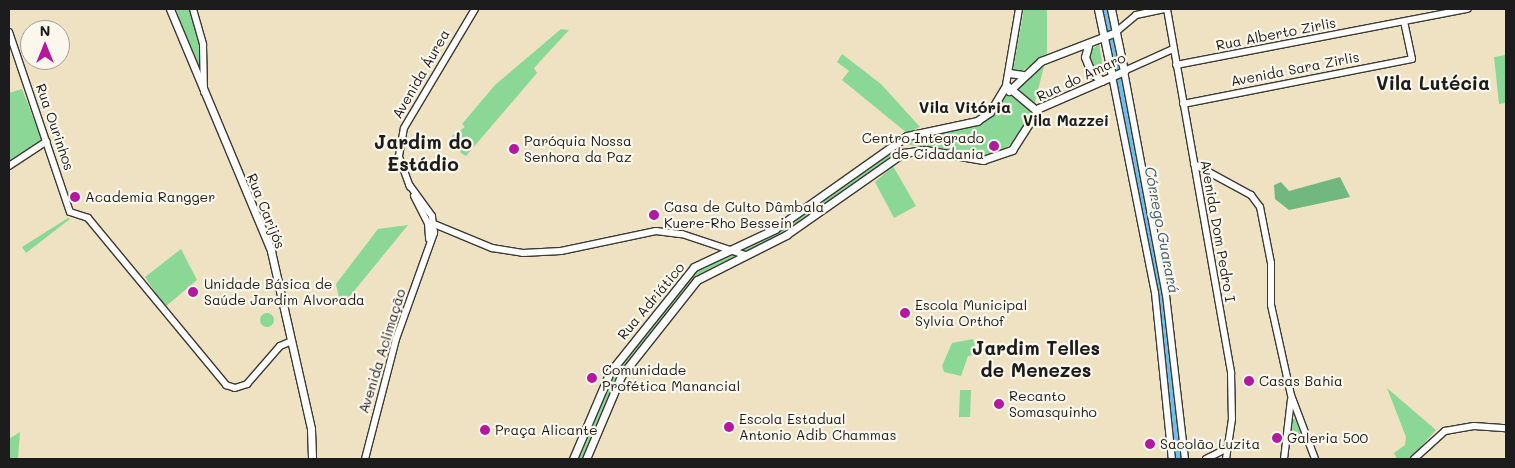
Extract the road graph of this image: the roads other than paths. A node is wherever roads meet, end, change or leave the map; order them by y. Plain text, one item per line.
1 (170, 9) edge
2 (192, 9) edge
3 (475, 9) edge
4 (1019, 9) edge
5 (1098, 9) edge
6 (1111, 9) edge
7 (1165, 9) edge
8 (1468, 9) edge
9 (1404, 22) junction
10 (9, 32) edge
11 (1110, 34) junction
12 (1088, 46) junction
13 (1173, 49) junction
14 (1176, 65) junction
15 (1009, 73) junction
16 (1118, 73) junction
17 (1023, 75) junction
18 (1102, 81) junction
19 (1009, 87) junction
20 (202, 95) junction
21 (1183, 104) junction
22 (1037, 111) junction
23 (901, 140) junction
24 (47, 141) junction
25 (908, 151) junction
26 (1194, 164) junction
27 (9, 166) edge
28 (795, 215) junction
29 (431, 223) junction
30 (783, 223) junction
31 (804, 224) junction
32 (786, 235) junction
33 (732, 249) junction
34 (745, 255) junction
35 (292, 341) junction
36 (1291, 395) junction
37 (1506, 428) edge
38 (1228, 448) junction
39 (1186, 458) edge
40 (312, 459) edge
41 (365, 459) edge
42 (573, 459) edge
43 (586, 459) edge
44 (1172, 459) edge
45 (1206, 459) edge
46 (1226, 459) edge
47 (1284, 459) edge
48 (1314, 459) edge
49 (1414, 459) edge

1 - 20 main road, Rua Carijós
2 - 20 street
3 - 29 street, Avenida Áurea
4 - 15 street
5 - 11 main road
6 - 11 main road
7 - 11 street
7 - 13 street, Avenida Dom Pedro I
8 - 9 street, Rua Alberto Zirlis
9 - 14 street, Rua Alberto Zirlis
9 - 21 street, Avenida Sara Zirlis
10 - 24 street, Rua Ourinhos
11 - 12 main road, Rua Adriático
11 - 16 main road
11 - 16 main road
12 - 17 main road, Rua Adriático
12 - 18 main road
13 - 14 street, Avenida Dom Pedro I
13 - 16 street, Rua do Amaro
14 - 21 street, Avenida Dom Pedro I
15 - 17 main road
15 - 19 street
16 - 18 main road, Rua do Amaro
16 - 39 street
16 - 44 street
17 - 19 main road, Rua Adriático
18 - 22 main road, Rua do Amaro
19 - 22 main road, Rua do Amaro
19 - 23 main road, Rua Adriático
20 - 35 main road, Rua Carijós
21 - 26 street, Avenida Dom Pedro I
22 - 25 main road
23 - 25 main road
23 - 28 main road, Rua Adriático
24 - 27 street
24 - 35 street, Rua Ourinhos
25 - 31 main road, Rua Adriático
26 - 36 street
26 - 38 street, Avenida Dom Pedro I
28 - 30 main road, Rua Adriático
28 - 31 main road
29 - 33 street
29 - 41 street, Avenida Aclimação
30 - 32 main road
30 - 33 main road, Rua Adriático
31 - 32 main road, Rua Adriático
32 - 34 main road, Rua Adriático
33 - 34 street
33 - 42 main road, Rua Adriático
34 - 43 main road, Rua Adriático
35 - 40 main road, Rua Carijós
36 - 47 street
36 - 48 street
37 - 49 street
38 - 45 street
38 - 46 street, Avenida Dom Pedro I

